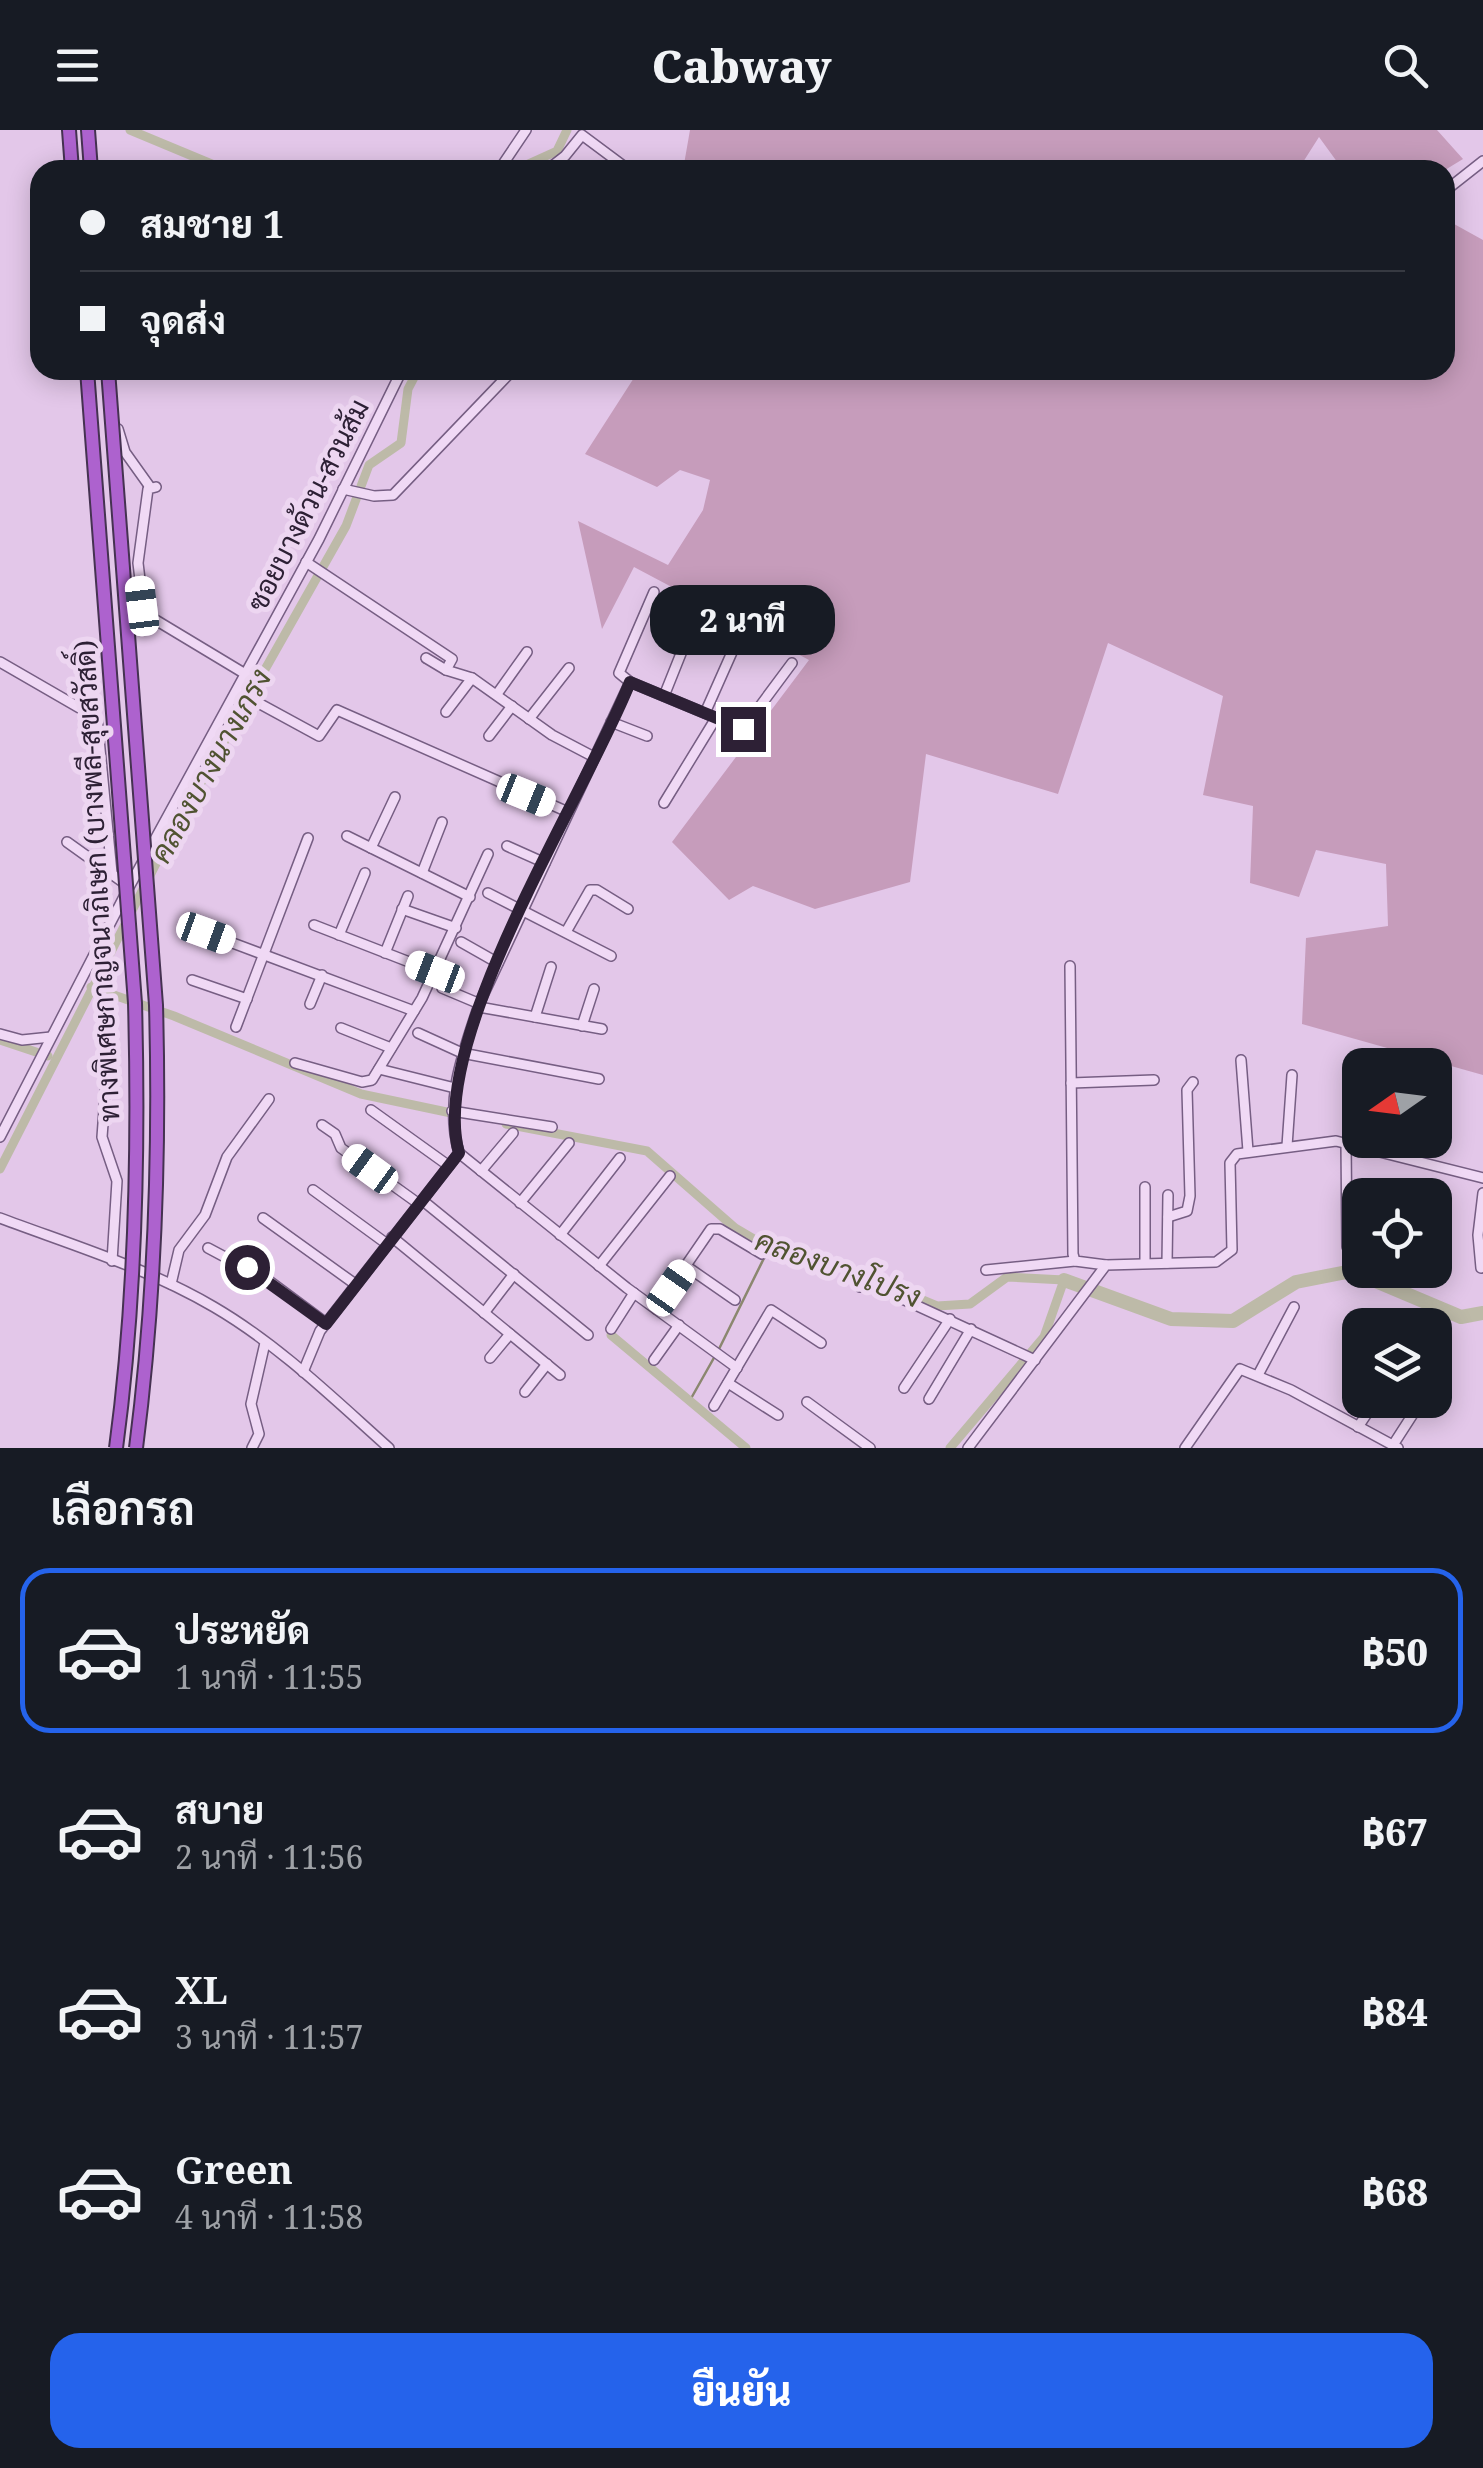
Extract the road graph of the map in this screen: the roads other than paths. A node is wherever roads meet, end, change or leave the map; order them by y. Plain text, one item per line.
1 (69, 130) edge
2 (88, 130) edge
3 (526, 130) edge
4 (71, 160) edge
5 (90, 160) edge
6 (506, 160) edge
7 (560, 160) edge
8 (616, 160) edge
9 (1483, 160) edge
10 (1455, 183) edge
11 (88, 380) edge
12 (111, 380) edge
13 (111, 380) edge
14 (397, 380) edge
15 (503, 380) edge
16 (344, 490) junction
17 (310, 565) junction
18 (654, 592) dead end
19 (698, 611) dead end
20 (741, 632) dead end
21 (527, 652) dead end
22 (426, 658) dead end
23 (0, 662) edge
24 (792, 663) dead end
25 (568, 668) dead end
26 (446, 670) junction
27 (248, 675) junction
28 (472, 678) junction
29 (628, 687) junction
30 (496, 694) junction
31 (664, 696) junction
32 (247, 697) junction
33 (512, 706) junction
34 (446, 712) dead end
35 (710, 716) junction
36 (529, 719) junction
37 (611, 722) junction
38 (490, 736) dead end
39 (647, 736) dead end
40 (594, 758) junction
41 (395, 797) dead end
42 (664, 804) dead end
43 (568, 812) junction
44 (442, 822) dead end
45 (347, 836) dead end
46 (308, 838) dead end
47 (67, 842) dead end
48 (507, 846) dead end
49 (371, 848) junction
50 (488, 854) dead end
51 (545, 863) junction
52 (112, 873) junction
53 (365, 873) dead end
54 (422, 873) junction
55 (129, 886) junction
56 (488, 893) dead end
57 (408, 896) dead end
58 (470, 896) junction
59 (402, 909) junction
60 (628, 909) dead end
61 (523, 910) junction
62 (314, 925) dead end
63 (456, 928) junction
64 (566, 932) junction
65 (206, 933) dead end
66 (339, 935) junction
67 (461, 942) dead end
68 (385, 953) junction
69 (265, 954) junction
70 (611, 956) dead end
71 (498, 963) junction
72 (1070, 966) dead end
73 (551, 967) dead end
74 (435, 972) junction
75 (322, 976) junction
76 (192, 980) dead end
77 (442, 988) dead end
78 (594, 989) dead end
79 (247, 999) junction
80 (310, 1004) dead end
81 (479, 1005) junction
82 (414, 1011) junction
83 (535, 1017) junction
84 (582, 1026) junction
85 (236, 1028) dead end
86 (341, 1028) dead end
87 (602, 1029) dead end
88 (418, 1033) dead end
89 (0, 1034) edge
90 (51, 1037) junction
91 (392, 1048) junction
92 (462, 1054) junction
93 (108, 1056) dead end
94 (1241, 1060) dead end
95 (295, 1063) dead end
96 (378, 1069) junction
97 (1292, 1075) dead end
98 (599, 1079) dead end
99 (1154, 1080) dead end
100 (1193, 1082) dead end
101 (1071, 1083) junction
102 (455, 1088) junction
103 (269, 1100) dead end
104 (372, 1110) dead end
105 (452, 1113) junction
106 (322, 1124) dead end
107 (552, 1128) dead end
108 (513, 1133) dead end
109 (0, 1137) edge
110 (1342, 1142) edge
111 (570, 1143) dead end
112 (1286, 1146) junction
113 (1248, 1151) junction
114 (459, 1153) junction
115 (620, 1158) dead end
116 (1407, 1158) edge
117 (449, 1166) junction
118 (481, 1171) junction
119 (670, 1176) dead end
120 (1483, 1178) edge
121 (1145, 1187) dead end
122 (313, 1190) dead end
123 (1483, 1193) edge
124 (1168, 1195) dead end
125 (420, 1202) junction
126 (520, 1202) junction
127 (1168, 1217) junction
128 (0, 1218) edge
129 (263, 1218) dead end
130 (560, 1234) junction
131 (389, 1240) junction
132 (208, 1248) dead end
133 (762, 1254) dead end
134 (112, 1260) junction
135 (1074, 1261) junction
136 (1145, 1262) junction
137 (1167, 1263) junction
138 (599, 1266) junction
139 (686, 1266) junction
140 (1481, 1268) edge
141 (986, 1270) dead end
142 (1103, 1270) junction
143 (514, 1274) junction
144 (171, 1284) junction
145 (355, 1284) junction
146 (860, 1287) dead end
147 (634, 1293) junction
148 (735, 1300) dead end
149 (1294, 1307) dead end
150 (656, 1309) junction
151 (484, 1312) junction
152 (950, 1319) junction
153 (326, 1324) junction
154 (679, 1325) junction
155 (612, 1329) dead end
156 (971, 1329) junction
157 (510, 1334) junction
158 (588, 1335) dead end
159 (266, 1343) junction
160 (821, 1343) dead end
161 (1029, 1357) junction
162 (490, 1358) dead end
163 (654, 1360) dead end
164 (547, 1364) junction
165 (736, 1368) junction
166 (303, 1372) junction
167 (560, 1375) dead end
168 (1258, 1375) junction
169 (728, 1383) junction
170 (904, 1388) dead end
171 (525, 1392) dead end
172 (929, 1399) dead end
173 (807, 1402) dead end
174 (714, 1406) dead end
175 (778, 1415) dead end
176 (1364, 1418) edge
177 (1412, 1418) edge
178 (1358, 1427) junction
179 (1395, 1447) edge
180 (116, 1448) edge
181 (136, 1448) edge
182 (252, 1448) edge
183 (389, 1448) edge
184 (870, 1448) edge
185 (968, 1448) edge
186 (1185, 1448) edge

1 - 4 highway
2 - 5 highway
3 - 6 street
7 - 8 street
9 - 10 street
11 - 180 highway, ทางพิเศษกาญจนาภิเษก (บางพลี-สุขสวัสดิ์), bridge
12 - 27 street
13 - 181 highway, ทางพิเศษกาญจนาภิเษก (บางพลี-สุขสวัสดิ์), bridge
14 - 16 street, ซอยบางด้วน-สวนส้ม
15 - 16 street
16 - 17 street, ซอยบางด้วน-สวนส้ม
17 - 26 street
17 - 27 street, ซอยบางด้วน-สวนส้ม
18 - 29 street
19 - 31 street
20 - 35 street
21 - 30 street
22 - 26 street
23 - 52 street
24 - 35 street
25 - 36 street
26 - 28 street
27 - 32 street, ซอยบางด้วน-สวนส้ม
28 - 30 street
28 - 34 street
29 - 31 street
29 - 37 street
30 - 33 street
31 - 35 street
32 - 43 street
32 - 55 street, ซอยบางด้วน-สวนส้ม
33 - 36 street
33 - 38 street
35 - 42 street
36 - 40 street
37 - 39 street
37 - 40 street
40 - 43 street
41 - 49 street
43 - 51 street
44 - 54 street
45 - 49 street
46 - 69 street
47 - 52 street
48 - 51 street
49 - 54 street
50 - 58 street
51 - 61 street
52 - 55 street
53 - 66 street
54 - 58 street
55 - 90 street, ซอยบางด้วน-สวนส้ม
56 - 61 street
57 - 59 street
58 - 63 street
59 - 63 street
59 - 68 street
60 - 64 street
61 - 64 street
61 - 71 street
62 - 66 street
63 - 74 street
64 - 70 street
65 - 69 street
66 - 68 street
67 - 71 street
68 - 74 street
69 - 75 street
69 - 79 street
71 - 81 street
72 - 101 street
73 - 83 street
74 - 82 street
75 - 80 street
75 - 82 street
76 - 79 street
77 - 81 street
78 - 84 street
79 - 85 street
81 - 83 street
81 - 92 street
82 - 91 street
83 - 84 street
84 - 87 street
86 - 91 street
88 - 92 street
89 - 90 street
90 - 109 street, ซอยบางด้วน-สวนส้ม
91 - 96 street
92 - 98 street
92 - 102 street
93 - 134 street
94 - 113 street
95 - 96 street
96 - 102 street
97 - 112 street
99 - 101 street
100 - 127 street
101 - 135 street
102 - 105 street
103 - 144 street
104 - 117 street
105 - 107 street
105 - 114 street
106 - 125 street
108 - 118 street
110 - 112 street
111 - 126 street
112 - 113 street
113 - 137 street
114 - 117 street
114 - 118 street
115 - 130 street
116 - 120 street
117 - 125 street
118 - 126 street
119 - 138 street
121 - 136 street
122 - 131 street
123 - 140 street
124 - 127 street
125 - 131 street
125 - 143 street
126 - 130 street
127 - 137 street
128 - 134 street
129 - 145 street
130 - 138 street
131 - 145 street
131 - 151 street
132 - 153 street
133 - 139 street
134 - 144 street
135 - 141 street
135 - 142 street
136 - 137 street
136 - 142 street
138 - 147 street
139 - 148 street
139 - 150 street
142 - 161 street
143 - 151 street
143 - 158 street
144 - 159 street
145 - 153 street
146 - 152 street
147 - 150 street
147 - 155 street
149 - 168 street
150 - 154 street
151 - 157 street
152 - 156 street
152 - 170 street
153 - 166 street
154 - 163 street
154 - 165 street
156 - 161 street
156 - 172 street
157 - 162 street
157 - 164 street
159 - 166 street
159 - 182 street
160 - 165 street
161 - 185 street
164 - 167 street
164 - 171 street
165 - 169 street
166 - 183 street
168 - 178 street
168 - 186 street
169 - 174 street
169 - 175 street
173 - 184 street
176 - 178 street
177 - 179 street
178 - 179 street

